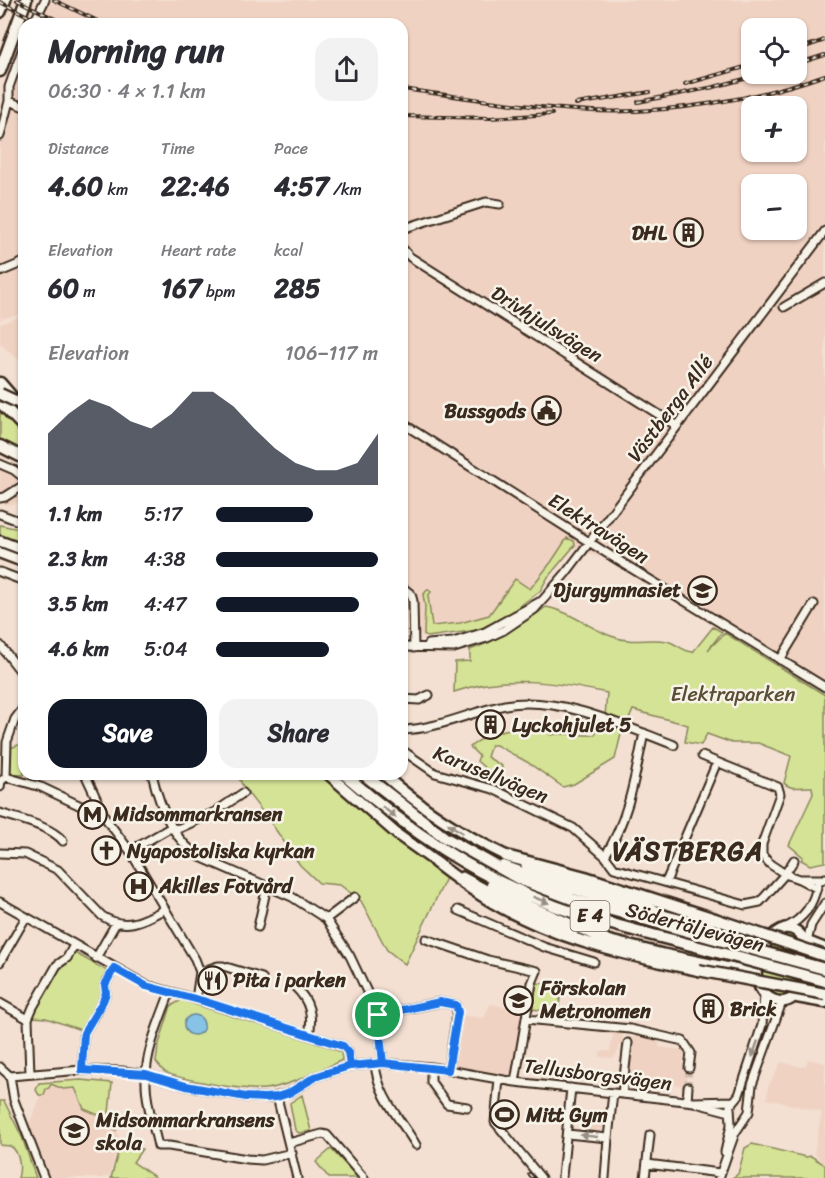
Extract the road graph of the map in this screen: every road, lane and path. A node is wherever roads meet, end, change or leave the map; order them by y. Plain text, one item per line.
1 (5, 0) edge
2 (26, 0) edge
3 (45, 0) edge
4 (0, 12) edge
5 (19, 18) edge
6 (36, 18) edge
7 (18, 22) edge
8 (0, 52) edge
9 (18, 62) edge
10 (0, 71) edge
11 (9, 101) junction
12 (18, 105) edge
13 (0, 136) edge
14 (500, 204) dead end
15 (408, 228) edge
16 (825, 231) edge
17 (408, 255) edge
18 (18, 264) edge
19 (0, 272) edge
20 (825, 283) edge
21 (784, 307) dead end
22 (0, 382) edge
23 (0, 394) edge
24 (0, 402) edge
25 (18, 402) edge
26 (18, 404) edge
27 (18, 421) edge
28 (677, 426) junction
29 (408, 427) edge
30 (0, 446) edge
31 (18, 455) edge
32 (0, 464) edge
33 (18, 473) edge
34 (18, 489) edge
35 (0, 498) edge
36 (0, 514) edge
37 (18, 521) edge
38 (0, 542) edge
39 (589, 542) junction
40 (18, 548) edge
41 (0, 553) edge
42 (18, 560) edge
43 (0, 572) edge
44 (18, 578) edge
45 (408, 592) edge
46 (814, 604) dead end
47 (0, 645) edge
48 (408, 646) edge
49 (414, 646) junction
50 (780, 660) junction
51 (18, 668) edge
52 (825, 687) edge
53 (429, 695) dead end
54 (408, 699) edge
55 (18, 715) edge
56 (408, 730) edge
57 (644, 733) junction
58 (674, 745) dead end
59 (408, 754) edge
60 (702, 756) dead end
61 (717, 762) junction
62 (6, 777) junction
63 (88, 780) edge
64 (153, 780) edge
65 (335, 780) edge
66 (351, 780) edge
67 (370, 780) edge
68 (391, 780) edge
69 (0, 788) edge
70 (243, 794) dead end
71 (98, 804) junction
72 (0, 813) edge
73 (174, 828) junction
74 (63, 841) dead end
75 (130, 850) junction
76 (0, 853) edge
77 (603, 854) junction
78 (506, 856) junction
79 (794, 860) dead end
80 (435, 862) junction
81 (488, 862) junction
82 (469, 866) junction
83 (785, 874) junction
84 (799, 879) junction
85 (823, 879) edge
86 (666, 882) junction
87 (267, 886) junction
88 (816, 889) junction
89 (355, 897) dead end
90 (825, 898) edge
91 (0, 902) edge
92 (825, 903) edge
93 (165, 909) junction
94 (458, 910) dead end
95 (663, 915) junction
96 (26, 917) junction
97 (326, 919) junction
98 (116, 923) junction
99 (258, 927) dead end
100 (785, 928) junction
101 (426, 939) dead end
102 (605, 939) junction
103 (766, 940) junction
104 (809, 941) junction
105 (74, 945) junction
106 (718, 946) junction
107 (825, 949) edge
108 (825, 956) edge
109 (96, 958) junction
110 (0, 962) edge
111 (594, 962) dead end
112 (114, 968) junction
113 (825, 969) edge
114 (200, 972) junction
115 (756, 976) junction
116 (262, 978) dead end
117 (825, 981) edge
118 (295, 987) dead end
119 (170, 992) junction
120 (825, 994) edge
121 (764, 995) junction
122 (797, 997) junction
123 (196, 999) junction
124 (782, 1002) junction
125 (825, 1002) edge
126 (0, 1003) edge
127 (378, 1015) junction
128 (28, 1019) junction
129 (526, 1019) junction
130 (309, 1035) junction
131 (628, 1043) dead end
132 (383, 1063) junction
133 (375, 1064) junction
134 (0, 1066) edge
135 (350, 1066) junction
136 (431, 1067) junction
137 (690, 1068) tunnel mouth
138 (82, 1070) junction
139 (448, 1070) junction
140 (30, 1074) junction
141 (146, 1074) junction
142 (10, 1076) junction
143 (500, 1079) junction
144 (515, 1082) junction
145 (688, 1087) tunnel mouth
146 (571, 1088) junction
147 (613, 1093) junction
148 (622, 1094) junction
149 (277, 1097) junction
150 (734, 1101) junction
151 (690, 1102) junction
152 (749, 1106) junction
153 (467, 1107) dead end
154 (731, 1113) junction
155 (745, 1117) junction
156 (567, 1134) junction
157 (650, 1135) dead end
158 (608, 1138) junction
159 (289, 1143) junction
160 (416, 1145) dead end
161 (292, 1153) junction
162 (724, 1162) junction
163 (647, 1164) junction
164 (720, 1176) edge
165 (562, 1177) edge
166 (44, 1178) edge
167 (297, 1178) edge
168 (364, 1178) edge
169 (541, 1178) edge
170 (605, 1178) edge
171 (645, 1178) edge

1 - 4 highway
2 - 5 highway
2 - 8 highway
3 - 6 street
7 - 10 highway
9 - 11 street
11 - 12 street
11 - 13 street
14 - 15 street
16 - 28 street, Västberga Allé
17 - 28 street, Drivhjulsvägen
18 - 19 street
20 - 21 street
22 - 26 highway
23 - 25 highway, bridge
24 - 27 highway
28 - 39 street, Västberga Allé
29 - 39 street, Elektravägen
30 - 31 highway
32 - 33 street
34 - 35 street
36 - 37 street
38 - 40 main road
39 - 49 street, Västberga Allé
39 - 50 street, Elektravägen
41 - 42 main road
43 - 44 street
45 - 49 street
46 - 50 street
47 - 51 street
48 - 49 street, Västberga Allé
50 - 52 street, Elektravägen
53 - 54 street
55 - 62 street
56 - 57 street
57 - 58 street
57 - 77 street
59 - 77 street, Karusellvägen
60 - 61 street
61 - 83 street
61 - 86 street
62 - 69 street
62 - 71 street
63 - 71 street
64 - 73 street
65 - 80 main road
66 -> 82 highway, Södertäljevägen / E 4
67 - 81 highway, Södertäljevägen / E 4
78 -> 68 main road
70 - 73 street
71 - 75 street
72 - 74 street
73 - 75 street
73 - 87 street
75 - 93 street
76 - 98 street
77 - 86 street, Karusellvägen
78 - 95 main road
78 - 108 highway, bridge
79 - 83 street, Karusellvägen
80 - 102 main road
80 - 120 highway, bridge
81 - 95 highway
81 - 106 highway, Södertäljevägen / E 4
82 - 102 highway, E 4
82 -> 106 highway, Södertäljevägen / E 4
83 - 84 street
83 - 86 street, Karusellvägen
84 - 85 street
84 - 88 street
85 - 88 street
87 - 97 street
87 - 99 street
88 - 90 street
88 - 100 street
89 - 97 street
91 - 96 street
92 - 104 street
93 - 98 street
93 - 114 street
94 - 111 street
95 - 103 main road
96 - 105 street
96 - 110 street
97 - 127 street
98 - 109 street
100 - 103 main road
100 - 104 main road
101 - 129 street
102 - 115 main road
103 - 115 main road
104 - 107 highway
104 - 122 main road
105 - 109 street
105 - 128 street
106 - 113 highway, Södertäljevägen / E 4, bridge
106 - 117 highway, Södertäljevägen / E 4, bridge
109 - 112 street
112 - 119 street
112 - 138 street
114 - 116 street
114 - 123 street
115 - 121 main road
118 - 130 street
119 - 123 street
119 - 141 street
121 - 124 main road
121 -> 150 street
122 - 124 main road
122 - 125 highway
123 - 130 street
124 - 152 street
126 - 128 street
127 - 132 street
127 - 139 street
128 - 140 street
129 - 137 street
129 - 144 street
130 - 135 street
131 - 148 street
132 - 133 street, Tellusborgsvägen
132 - 136 street, Tellusborgsvägen
133 - 135 street, Tellusborgsvägen
133 - 160 street
134 - 142 street
135 - 149 street, Tellusborgsvägen
136 - 139 street, Tellusborgsvägen
136 - 153 street
138 - 140 street, Tellusborgsvägen
138 - 141 street, Tellusborgsvägen
139 - 143 street, Tellusborgsvägen
140 - 142 street, Tellusborgsvägen
141 - 149 street, Tellusborgsvägen
141 - 161 street
142 - 166 street
143 - 144 street, Tellusborgsvägen
143 - 169 street, Tellusborgsvägen
144 - 146 street, Tellusborgsvägen
145 - 151 street
146 - 147 street, Tellusborgsvägen
146 - 156 street
147 - 148 street, Tellusborgsvägen
147 - 158 street
148 - 151 street, Tellusborgsvägen
149 - 159 street
150 - 151 street, Tellusborgsvägen
150 - 152 street
150 - 154 street
151 - 154 street, Tellusborgsvägen
152 - 155 street
154 - 155 street
154 - 162 street
155 - 162 street
158 -> 156 street
156 - 165 street
157 - 163 street
158 - 170 street
159 - 161 street
159 - 168 street
161 - 167 street
162 - 164 street
163 - 164 street
163 - 171 street

